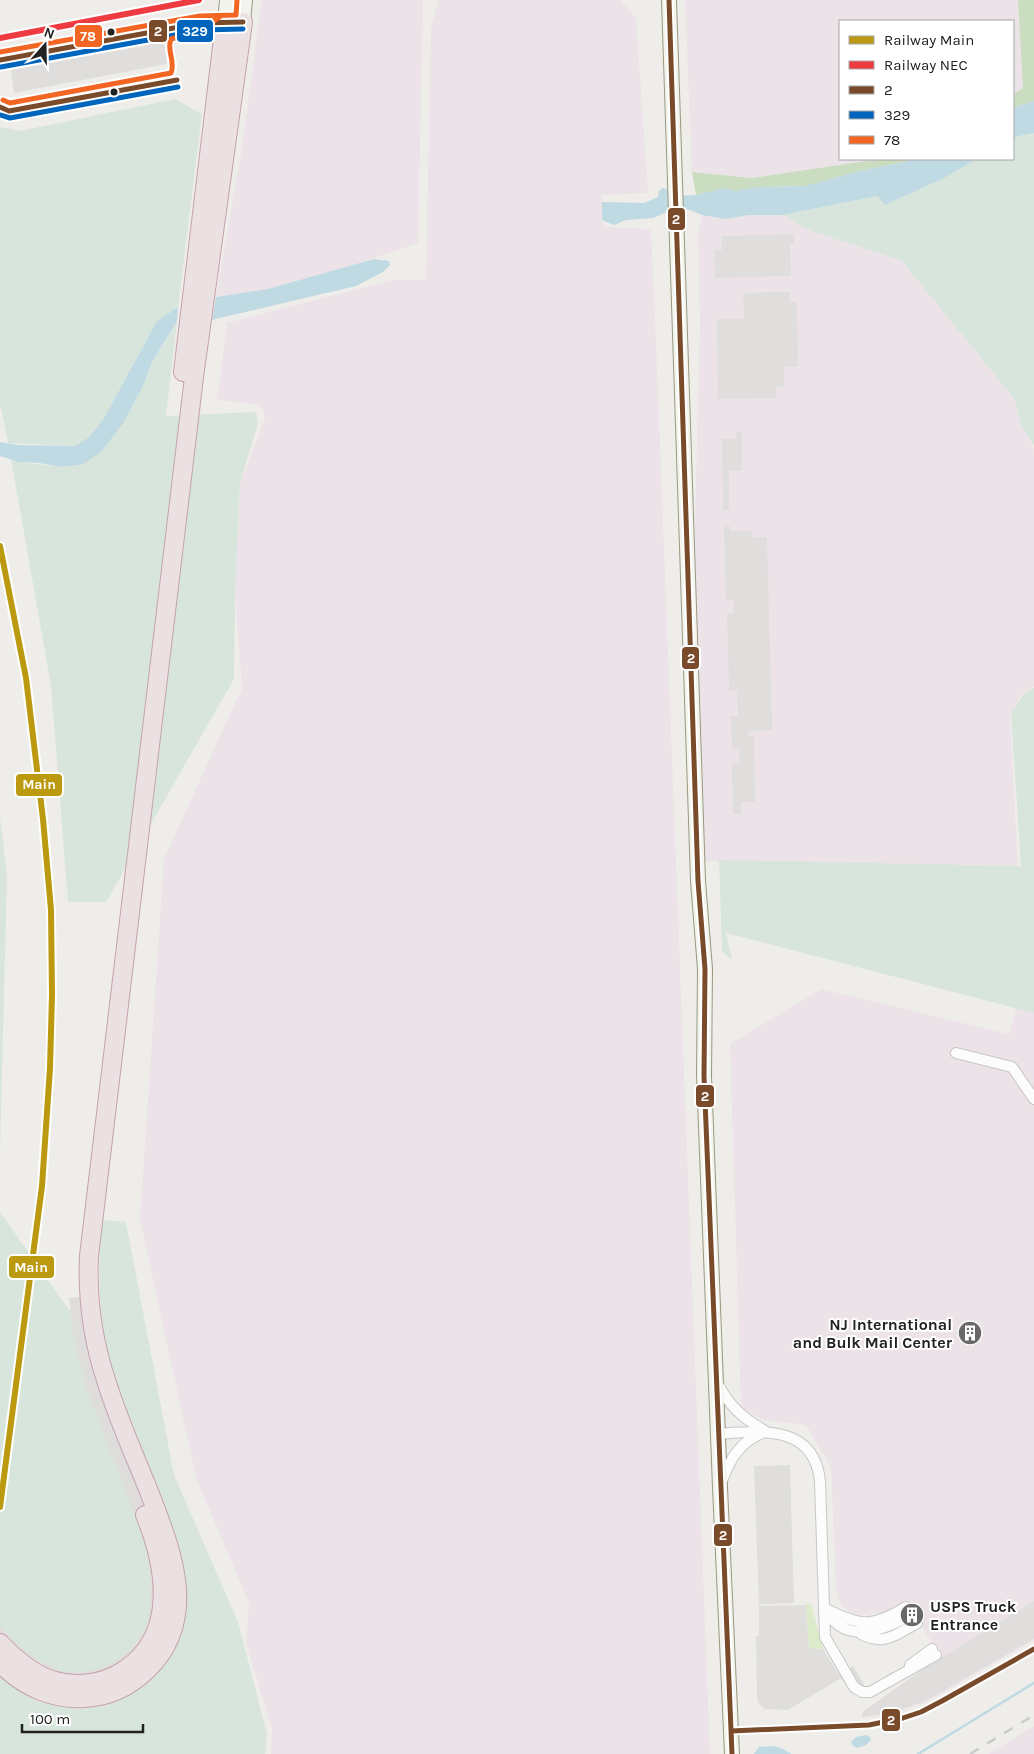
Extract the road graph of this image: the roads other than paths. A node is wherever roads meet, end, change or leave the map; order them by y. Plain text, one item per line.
1 (227, 0) edge
2 (245, 0) edge
3 (669, 0) edge
4 (224, 22) joint
5 (242, 22) joint
6 (956, 1053) dead end
7 (1034, 1099) edge
8 (83, 1296) junction
9 (716, 1379) junction
10 (766, 1431) junction
11 (718, 1434) junction
12 (720, 1487) junction
13 (825, 1608) junction
14 (0, 1643) edge
15 (934, 1652) dead end
16 (0, 1663) edge
17 (732, 1754) edge

1 - 4 main road
2 - 5 main road
3 - 9 main road
4 - 8 highway
5 - 8 highway
6 - 7 street
8 - 14 highway
8 - 16 highway
9 - 10 street
9 - 11 main road
10 - 11 street
10 - 12 street
10 - 13 street
11 - 12 main road
12 - 17 main road
13 - 13 street
13 - 15 street

